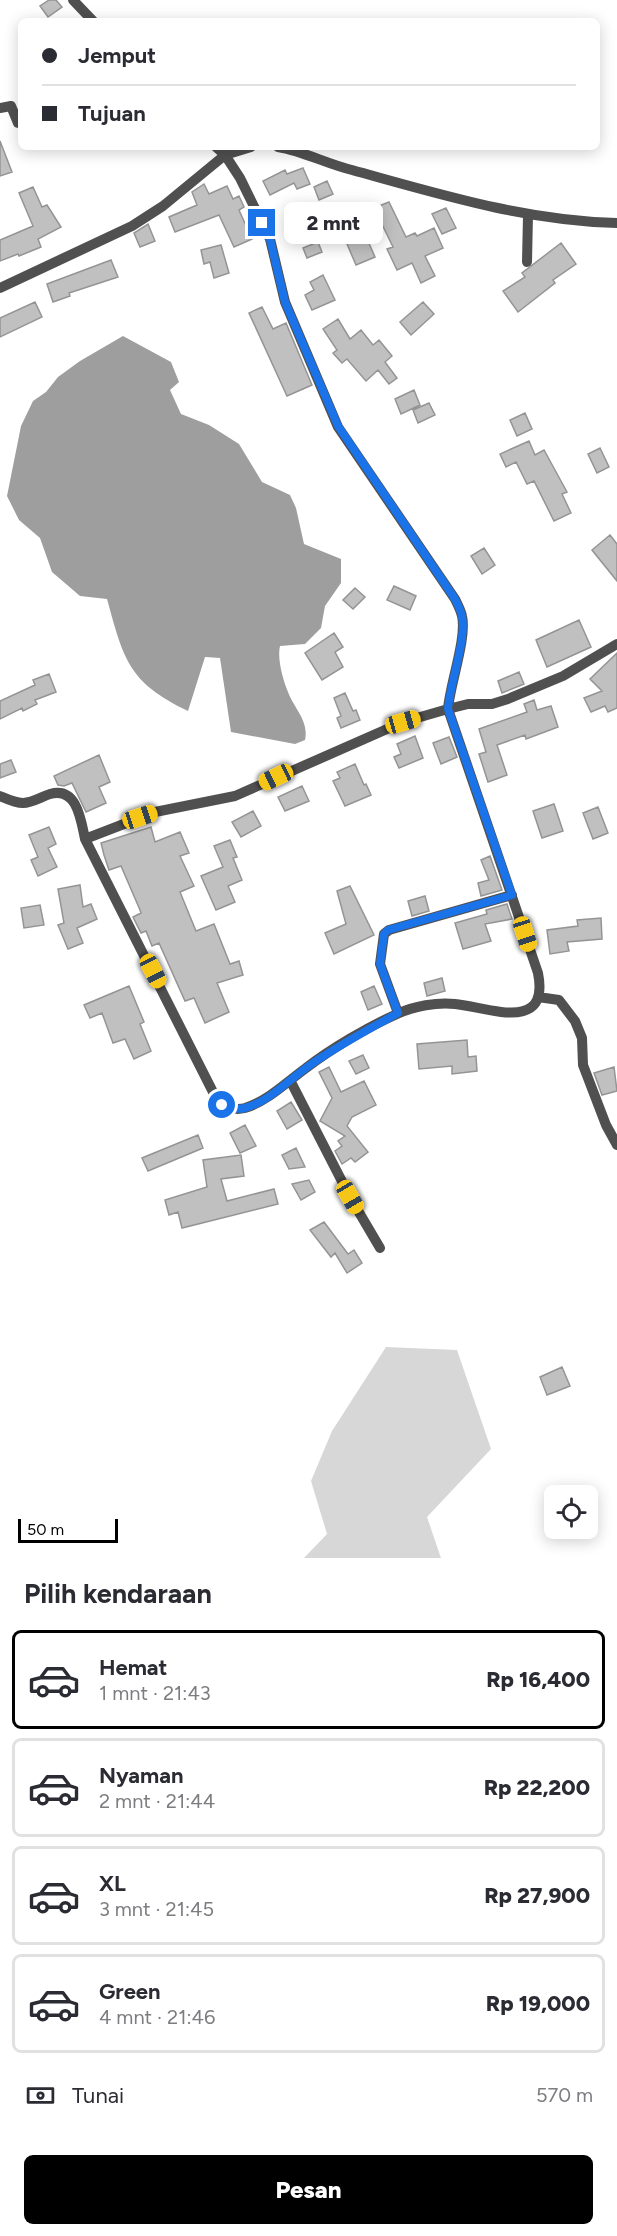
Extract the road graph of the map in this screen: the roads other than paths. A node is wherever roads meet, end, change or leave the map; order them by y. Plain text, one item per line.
1 (73, 0) edge
2 (90, 18) edge
3 (0, 108) edge
4 (18, 123) dead end
5 (219, 150) edge
6 (242, 150) edge
7 (290, 150) edge
8 (225, 155) junction
9 (528, 215) junction
10 (617, 223) edge
11 (527, 262) dead end
12 (0, 288) edge
13 (617, 644) edge
14 (448, 709) junction
15 (0, 796) edge
16 (85, 839) junction
17 (512, 895) junction
18 (538, 997) junction
19 (398, 1013) junction
20 (291, 1082) junction
21 (617, 1146) edge
22 (380, 1248) dead end

1 - 2 street
3 - 4 street
5 - 8 street
6 - 8 street
7 - 9 street
8 - 12 street
8 - 14 street
9 - 10 street
9 - 11 street
13 - 14 street
14 - 16 street
14 - 17 street
15 - 16 street
16 - 20 street
17 - 18 street
17 - 19 street
18 - 19 street
18 - 21 street
19 - 20 street
20 - 22 street

